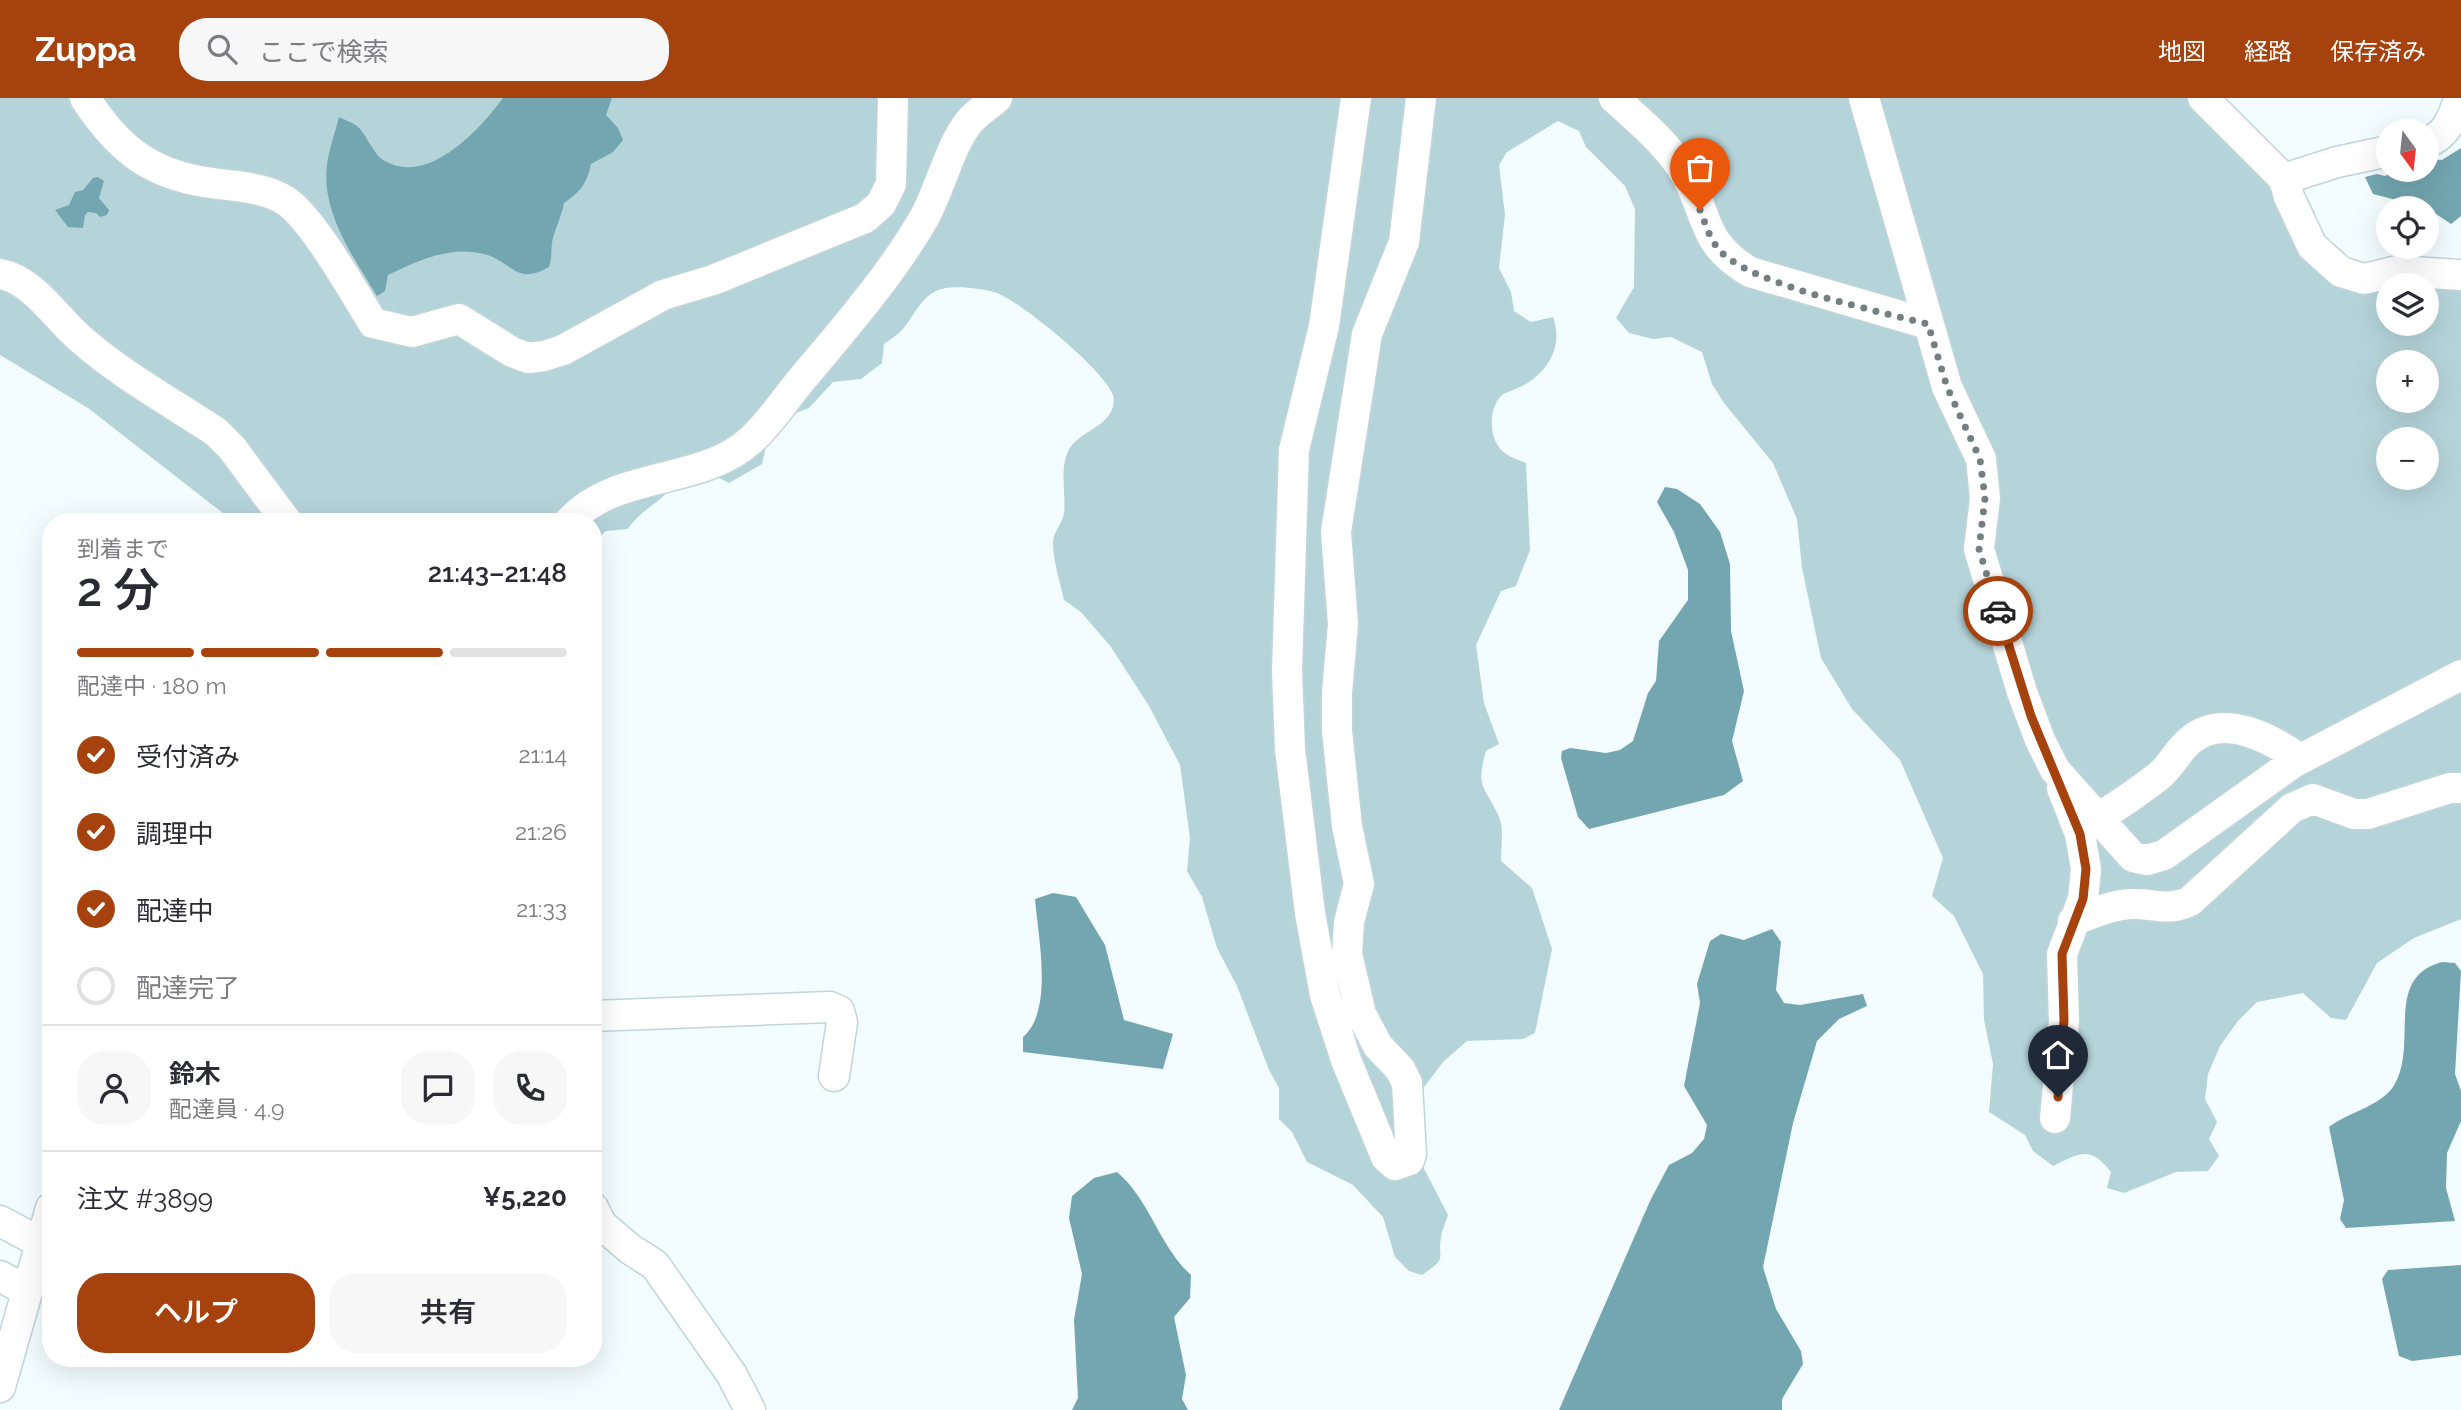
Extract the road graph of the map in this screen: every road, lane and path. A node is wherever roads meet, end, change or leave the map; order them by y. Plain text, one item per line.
1 (85, 98) edge
2 (893, 98) edge
3 (997, 98) edge
4 (1356, 98) edge
5 (1421, 98) edge
6 (1614, 98) edge
7 (1864, 98) edge
8 (2203, 98) edge
9 (2460, 98) edge
10 (2440, 136) edge
11 (2376, 153) edge
12 (2284, 178) junction
13 (0, 274) edge
14 (2461, 275) edge
15 (1928, 324) junction
16 (280, 513) edge
17 (580, 513) edge
18 (2461, 675) edge
19 (2300, 759) junction
20 (2055, 770) junction
21 (2461, 788) edge
22 (2098, 818) junction
23 (2073, 920) junction
24 (602, 1016) edge
25 (834, 1076) dead end
26 (2055, 1118) dead end
27 (0, 1221) edge
28 (602, 1225) edge
29 (42, 1240) edge
30 (41, 1243) junction
31 (0, 1276) edge
32 (27, 1291) junction
33 (7, 1334) edge
34 (0, 1387) edge
35 (750, 1410) edge

1 - 2 street
3 - 17 street
4 - 5 street
6 - 15 street
7 - 15 street
8 - 12 street
9 - 10 street
11 - 12 street
12 - 14 street
13 - 16 street
15 - 20 street
18 - 19 street
19 - 22 street
19 - 22 street
20 - 22 street
20 - 23 street
21 - 23 street
23 - 26 street
24 - 25 street
27 - 30 street
28 - 35 street
29 - 30 street
30 - 32 street
31 - 32 street
32 - 33 street
33 - 34 street

